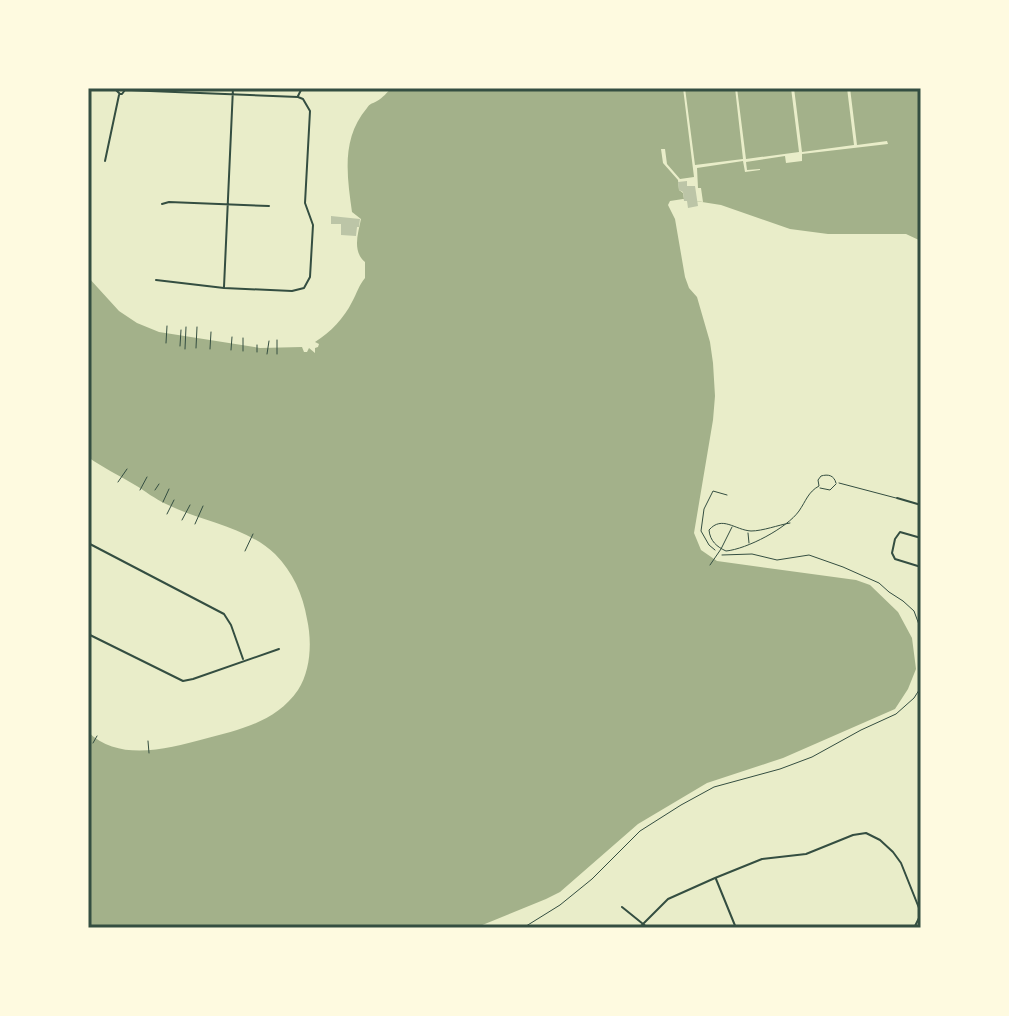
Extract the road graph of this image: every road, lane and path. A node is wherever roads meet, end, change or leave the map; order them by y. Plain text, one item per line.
1 (114, 88) edge
2 (233, 88) edge
3 (302, 88) edge
4 (125, 89) edge
5 (120, 94) junction
6 (233, 95) junction
7 (298, 97) junction
8 (105, 161) dead end
9 (162, 204) dead end
10 (228, 205) junction
11 (269, 206) dead end
12 (156, 280) dead end
13 (224, 288) junction
14 (167, 326) dead end
15 (186, 327) dead end
16 (197, 327) dead end
17 (181, 330) dead end
18 (211, 332) dead end
19 (232, 337) dead end
20 (243, 338) dead end
21 (277, 340) dead end
22 (269, 341) dead end
23 (166, 343) dead end
24 (257, 345) dead end
25 (180, 346) dead end
26 (196, 348) dead end
27 (185, 349) dead end
28 (210, 349) dead end
29 (231, 350) dead end
30 (243, 351) dead end
31 (257, 352) dead end
32 (267, 354) dead end
33 (277, 354) dead end
34 (127, 469) dead end
35 (147, 477) dead end
36 (118, 482) dead end
37 (836, 483) junction
38 (159, 484) dead end
39 (819, 486) junction
40 (169, 489) dead end
41 (140, 490) dead end
42 (155, 490) dead end
43 (727, 495) dead end
44 (897, 498) joint
45 (174, 500) dead end
46 (163, 502) dead end
47 (190, 505) dead end
48 (921, 505) edge
49 (203, 506) dead end
50 (167, 514) dead end
51 (182, 520) dead end
52 (790, 523) junction
53 (195, 524) dead end
54 (733, 525) junction
55 (748, 530) junction
56 (253, 534) dead end
57 (921, 538) edge
58 (88, 543) edge
59 (749, 543) junction
60 (721, 549) junction
61 (245, 551) dead end
62 (718, 553) junction
63 (710, 565) dead end
64 (921, 567) edge
65 (921, 630) edge
66 (88, 634) edge
67 (279, 649) dead end
68 (244, 661) junction
69 (921, 687) edge
70 (97, 736) dead end
71 (148, 741) dead end
72 (93, 743) dead end
73 (149, 753) dead end
74 (715, 878) junction
75 (622, 907) dead end
76 (919, 923) edge
77 (644, 925) junction
78 (523, 928) edge
79 (639, 928) edge
80 (648, 928) edge
81 (736, 928) edge
82 (914, 928) edge

1 - 5 street
2 - 6 street
3 - 7 street
4 - 5 street
4 - 6 street
5 - 8 street
6 - 7 street
6 - 10 street
7 - 13 street
9 - 10 street
10 - 11 street
10 - 13 street
12 - 13 street
14 - 23 path
15 - 27 path
16 - 26 path
17 - 25 path
18 - 28 path
19 - 29 path
20 - 30 path
21 - 33 path
22 - 32 path
24 - 31 path
34 - 36 path
35 - 41 path
37 - 39 lane
37 - 39 lane
37 - 44 lane
38 - 42 path
39 - 52 lane
40 - 46 path
43 - 62 path
44 - 48 street
45 - 50 path
47 - 51 path
49 - 53 path
52 - 55 lane
52 - 59 lane
54 - 55 lane
54 - 60 lane
54 - 60 lane
55 - 59 lane
56 - 61 path
57 - 64 street
58 - 68 street
59 - 60 lane
60 - 62 lane
62 - 63 lane
62 - 65 path
66 - 68 street
67 - 68 street
69 - 78 path
70 - 72 path
71 - 73 path
74 - 76 street
74 - 77 street
74 - 81 street
75 - 77 street
76 - 82 street
77 - 79 street
77 - 80 street

